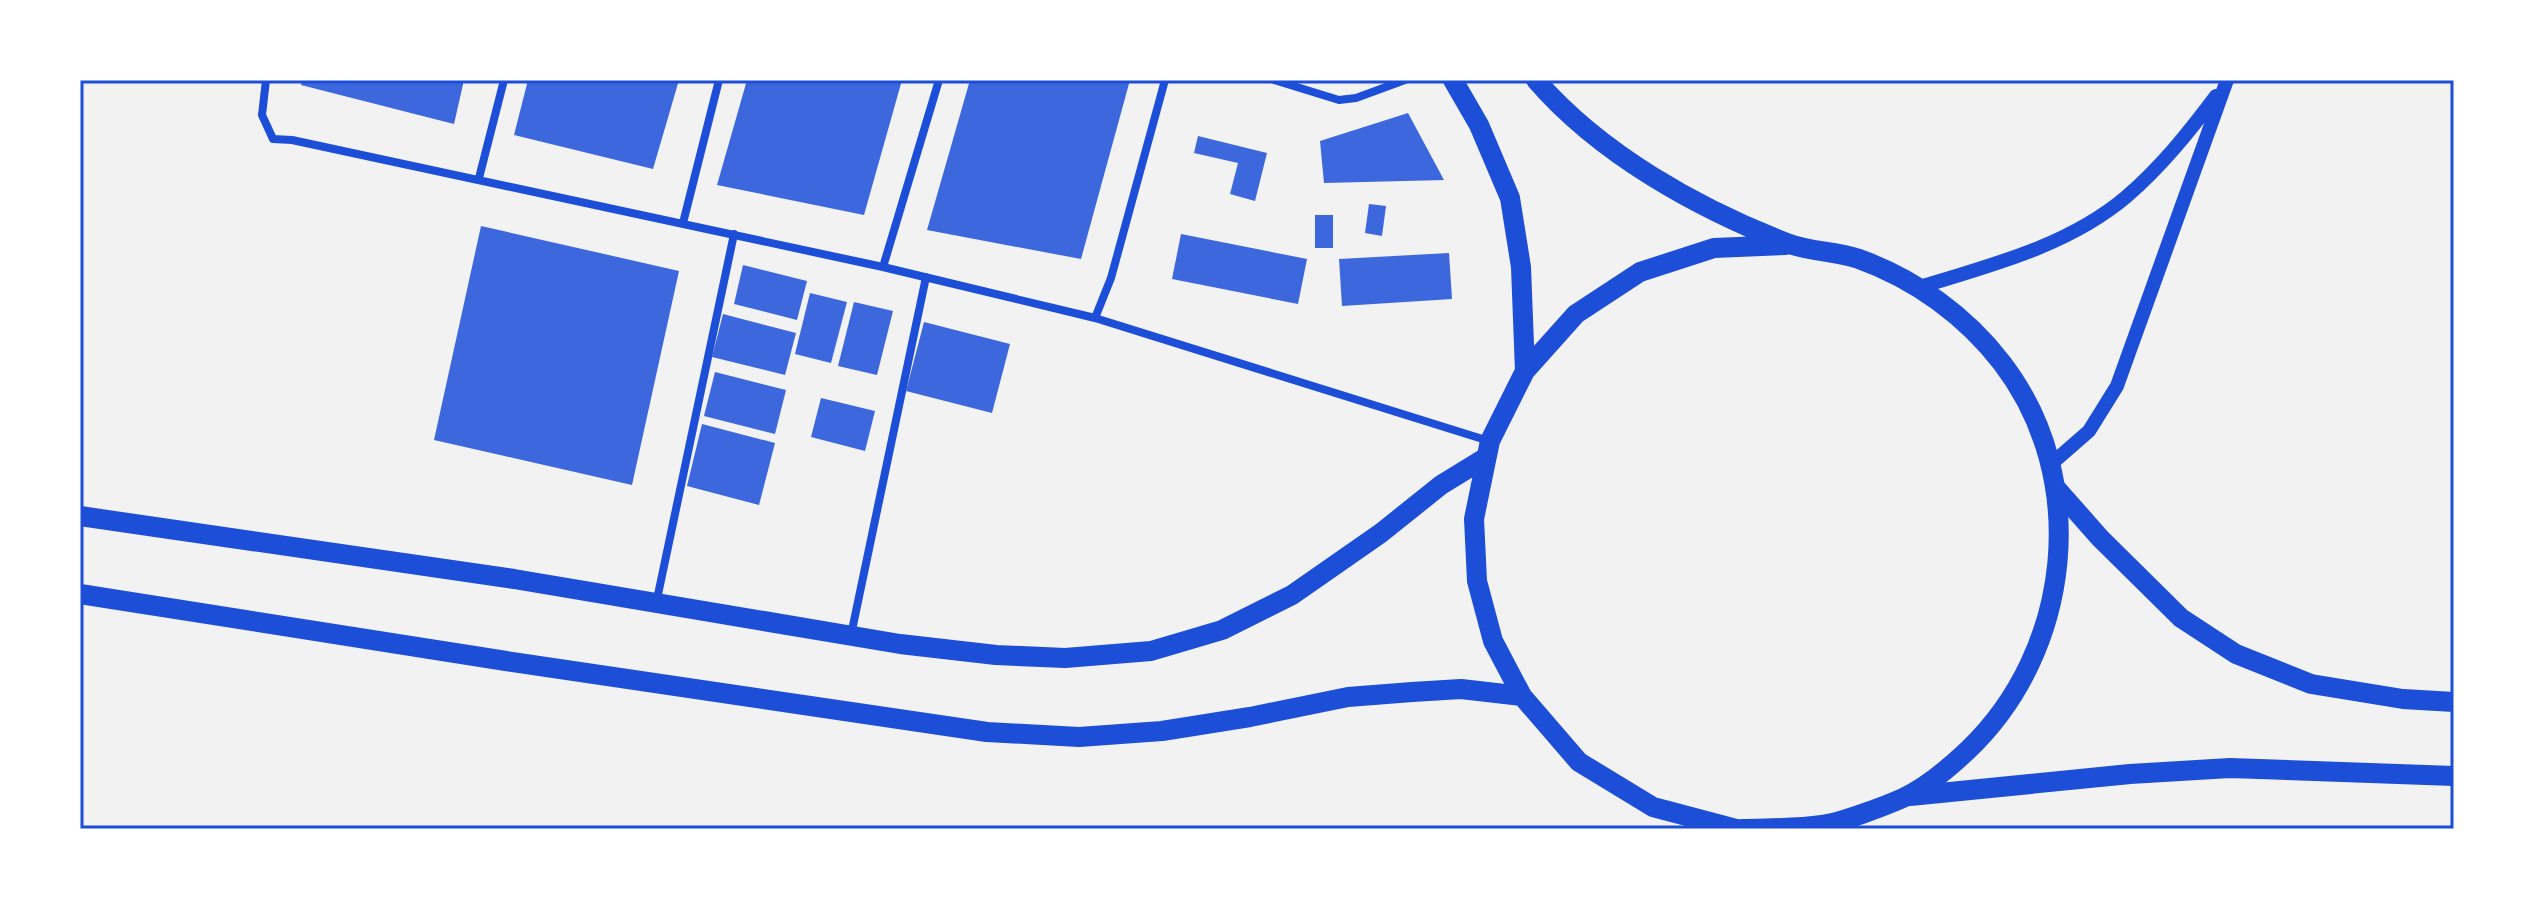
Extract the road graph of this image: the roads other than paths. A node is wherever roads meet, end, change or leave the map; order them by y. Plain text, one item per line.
1 (266, 80) edge
2 (504, 80) edge
3 (719, 80) edge
4 (939, 80) edge
5 (1165, 80) edge
6 (1274, 80) edge
7 (1405, 80) edge
8 (1453, 80) edge
9 (1536, 80) edge
10 (2227, 82) edge
11 (479, 178) junction
12 (683, 223) junction
13 (734, 234) junction
14 (1790, 245) junction
15 (883, 267) junction
16 (926, 277) junction
17 (1920, 287) junction
18 (1095, 318) junction
19 (1525, 371) junction
20 (1487, 449) junction
21 (2050, 465) junction
22 (2055, 487) junction
23 (80, 516) edge
24 (80, 594) edge
25 (656, 605) junction
26 (851, 636) junction
27 (1522, 696) junction
28 (2454, 702) edge
29 (2454, 776) edge
30 (1906, 797) junction
31 (1739, 829) edge

1 - 11 street
2 - 11 street
3 - 12 street
4 - 15 street
5 - 18 street
6 - 7 street
8 - 19 main road
9 - 14 main road
10 - 17 street
10 - 21 street
11 - 12 street
12 - 13 street
13 - 15 street
13 - 25 street
14 - 17 main road
14 - 19 main road
15 - 16 street
16 - 18 street
16 - 26 street
17 - 21 main road
18 - 20 street
19 - 20 main road
20 - 26 main road
20 - 27 main road
21 - 22 main road
22 - 28 main road
22 - 30 main road
23 - 25 main road
24 - 27 main road
25 - 26 main road
27 - 31 main road
29 - 30 main road
30 - 31 main road

